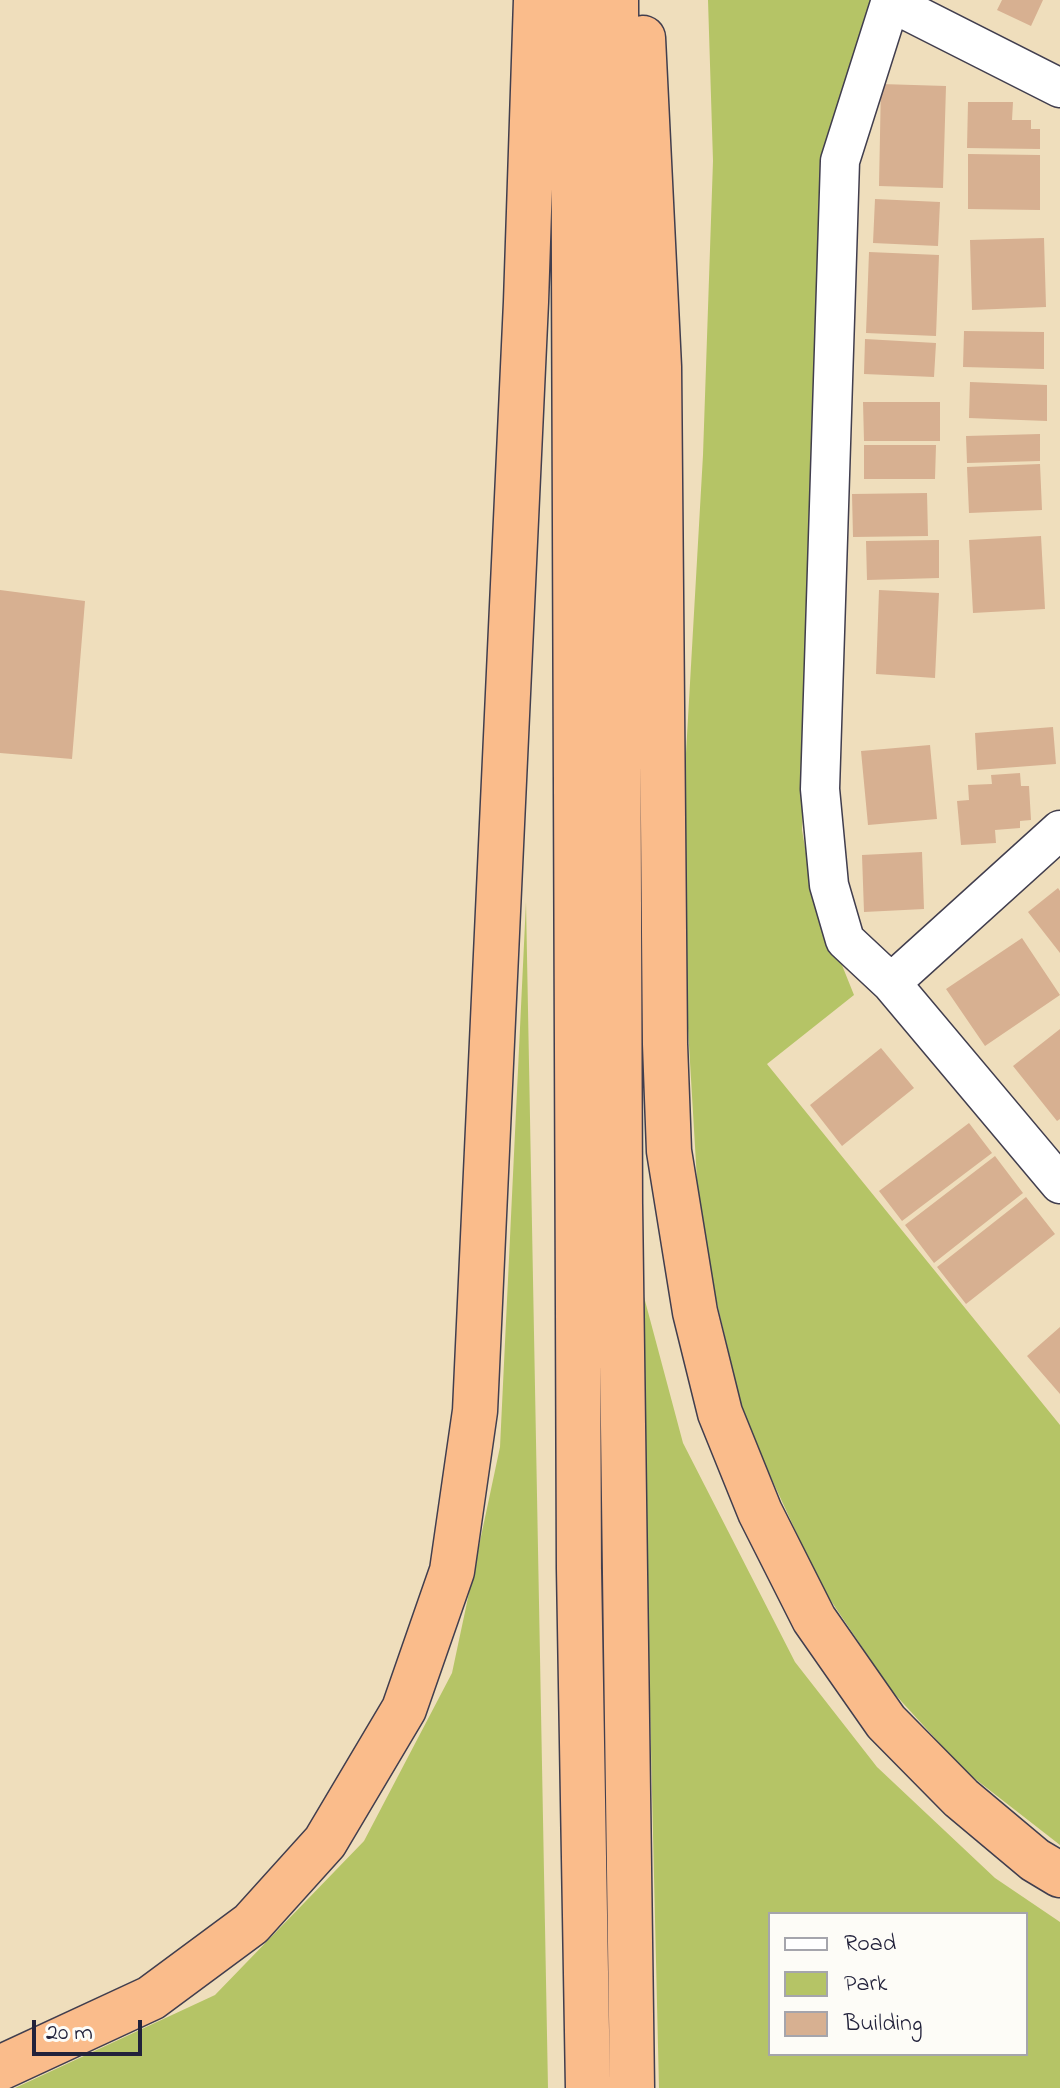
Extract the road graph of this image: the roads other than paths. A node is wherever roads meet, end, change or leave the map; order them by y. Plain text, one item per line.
1 (536, 0) edge
2 (573, 0) edge
3 (616, 0) edge
4 (641, 0) edge
5 (891, 1) edge
6 (1060, 88) edge
7 (1060, 830) edge
8 (891, 983) junction
9 (1057, 1175) edge
10 (1060, 1875) edge
11 (0, 2068) edge
12 (588, 2088) edge
13 (632, 2088) edge

1 - 11 highway
2 - 12 highway
3 - 13 highway
4 - 10 highway
5 - 6 street
5 - 8 street
7 - 8 street
8 - 9 street

